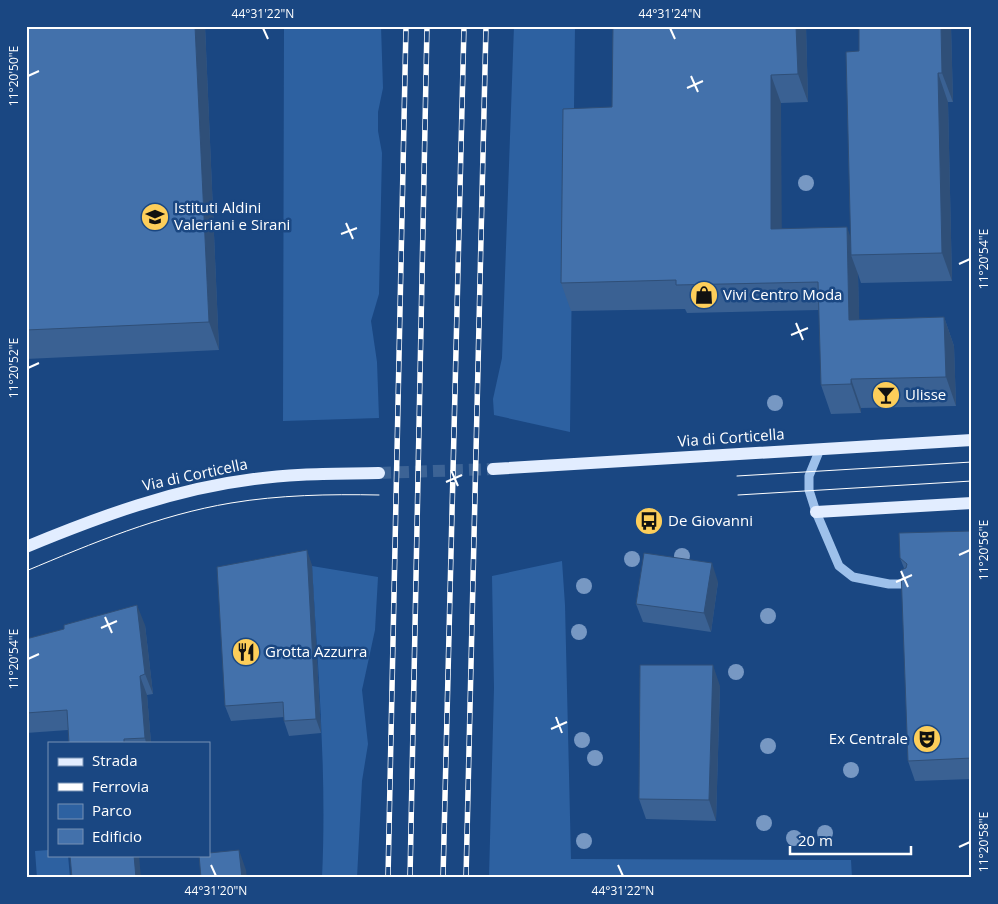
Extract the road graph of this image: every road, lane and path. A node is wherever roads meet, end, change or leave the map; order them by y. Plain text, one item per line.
1 (972, 440) edge
2 (820, 449) junction
3 (493, 469) tunnel mouth
4 (379, 473) tunnel mouth
5 (972, 504) edge
6 (816, 512) junction
7 (26, 547) edge
8 (908, 584) edge

1 - 2 main road, Via di Corticella
2 - 3 main road, Via di Corticella
2 - 6 lane
4 - 7 main road, Via di Corticella
5 - 6 main road
6 - 8 lane

